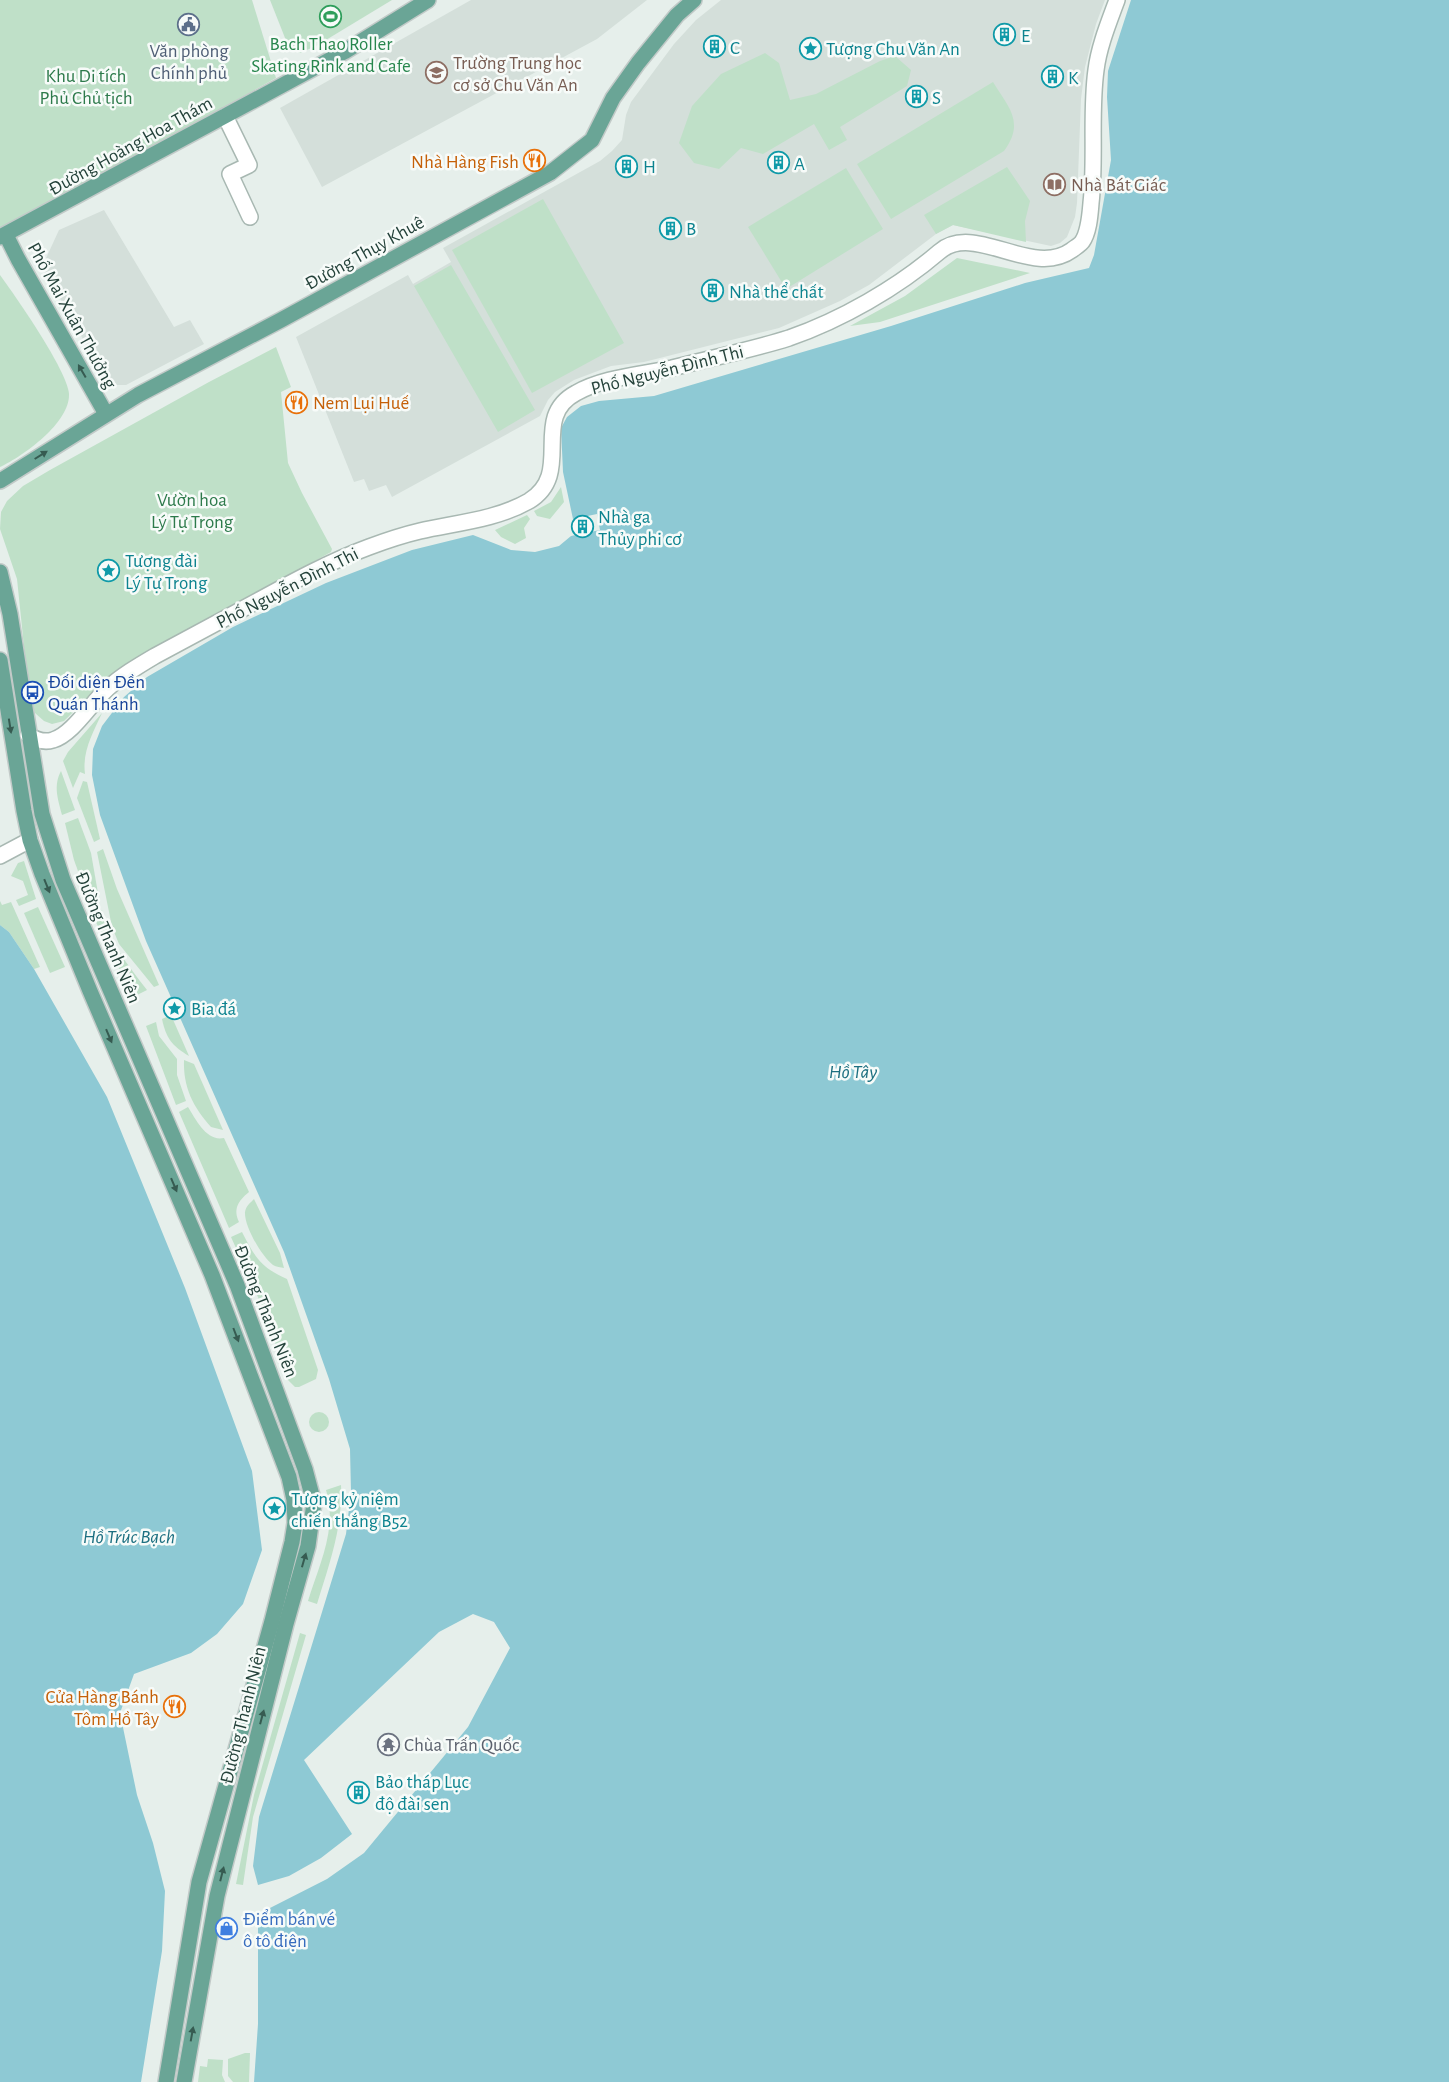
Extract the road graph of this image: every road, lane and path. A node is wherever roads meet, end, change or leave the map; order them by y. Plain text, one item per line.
1 (428, 0) edge
2 (694, 0) edge
3 (1118, 0) edge
4 (225, 116) junction
5 (250, 217) dead end
6 (3, 236) edge
7 (106, 414) junction
8 (0, 481) edge
9 (0, 572) edge
10 (0, 660) edge
11 (28, 735) junction
12 (30, 840) junction
13 (0, 856) edge
14 (166, 2082) edge
15 (184, 2082) edge

1 - 4 main road, Đường Hoàng Hoa Thám
2 - 7 main road, Đường Thụy Khuê
3 - 11 street, Phố Nguyễn Đình Thi
4 - 5 street
4 - 6 main road, Đường Hoàng Hoa Thám
7 -> 6 main road, Phố Mai Xuân Thưởng
8 -> 7 main road, Đường Thụy Khuê
9 - 11 main road, Đường Thanh Niên
10 -> 12 main road, Đường Thanh Niên
15 -> 11 main road, Đường Thanh Niên
12 - 13 street
12 -> 14 main road, Đường Thanh Niên

